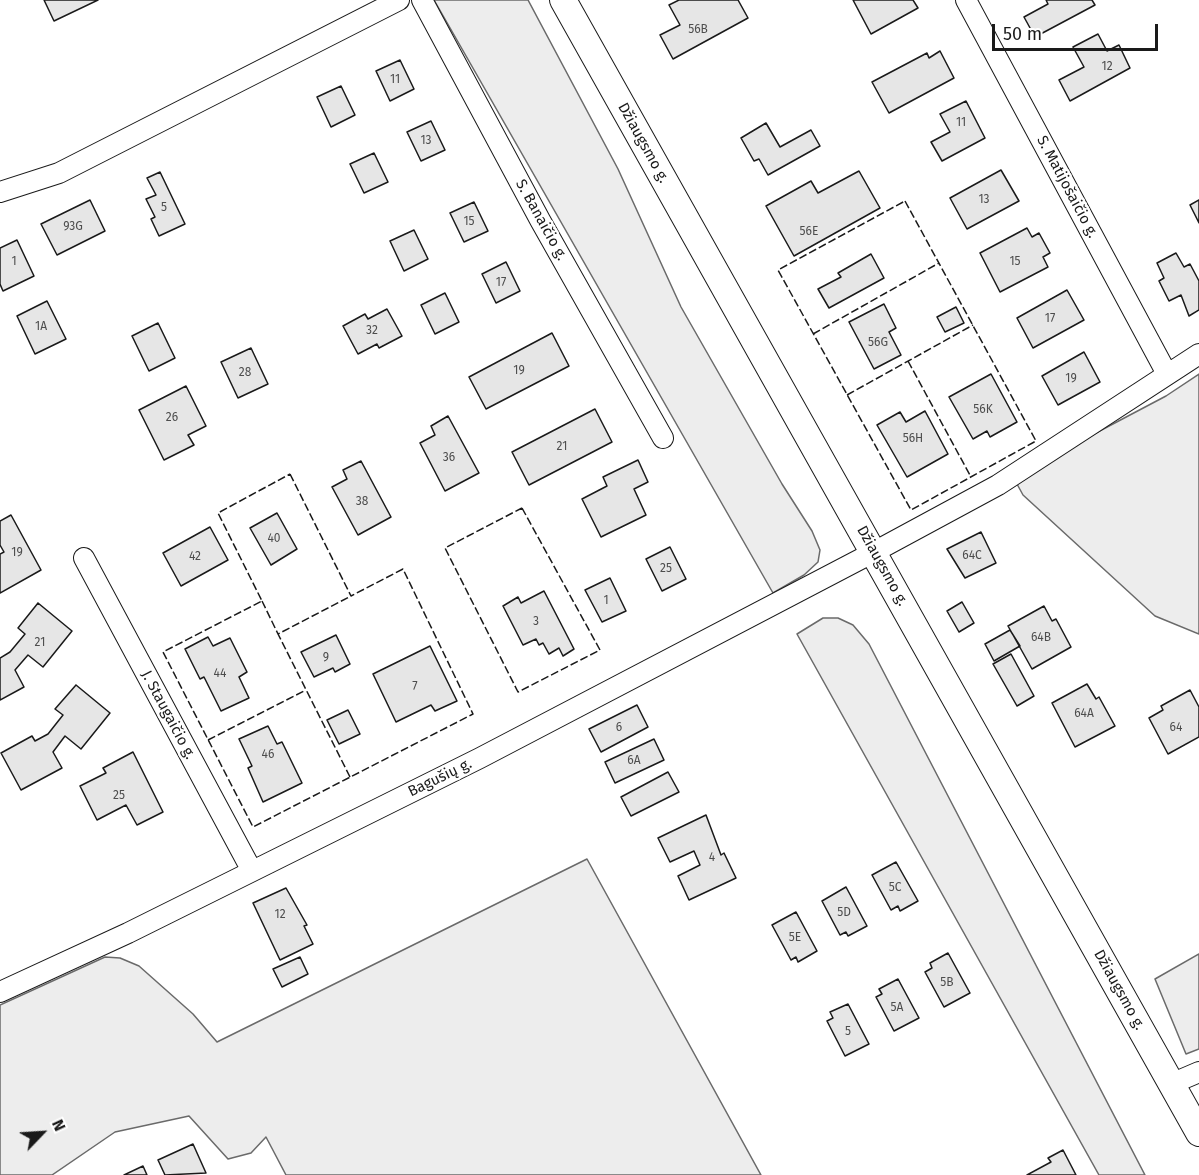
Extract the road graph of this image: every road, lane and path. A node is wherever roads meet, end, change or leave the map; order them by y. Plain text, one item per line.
1 (399, 0) edge
2 (422, 0) edge
3 (562, 0) edge
4 (966, 0) edge
5 (0, 192) edge
6 (1199, 354) edge
7 (1167, 374) junction
8 (663, 438) dead end
9 (874, 552) junction
10 (84, 558) dead end
11 (252, 871) junction
12 (0, 992) edge
13 (1199, 1072) edge
14 (1171, 1084) junction
15 (1199, 1133) edge

1 - 5 street
2 - 8 street, S. Banaičio g.
3 - 9 street, Džiaugsmo g.
4 - 7 street, S. Matijošaičio g.
6 - 7 street, Bagušių g.
7 - 9 street, Bagušių g.
9 - 11 street, Bagušių g.
9 - 14 street, Džiaugsmo g.
10 - 11 street, J. Staugaičio g.
11 - 12 street, Bagušių g.
13 - 14 street
14 - 15 street, Džiaugsmo g.

